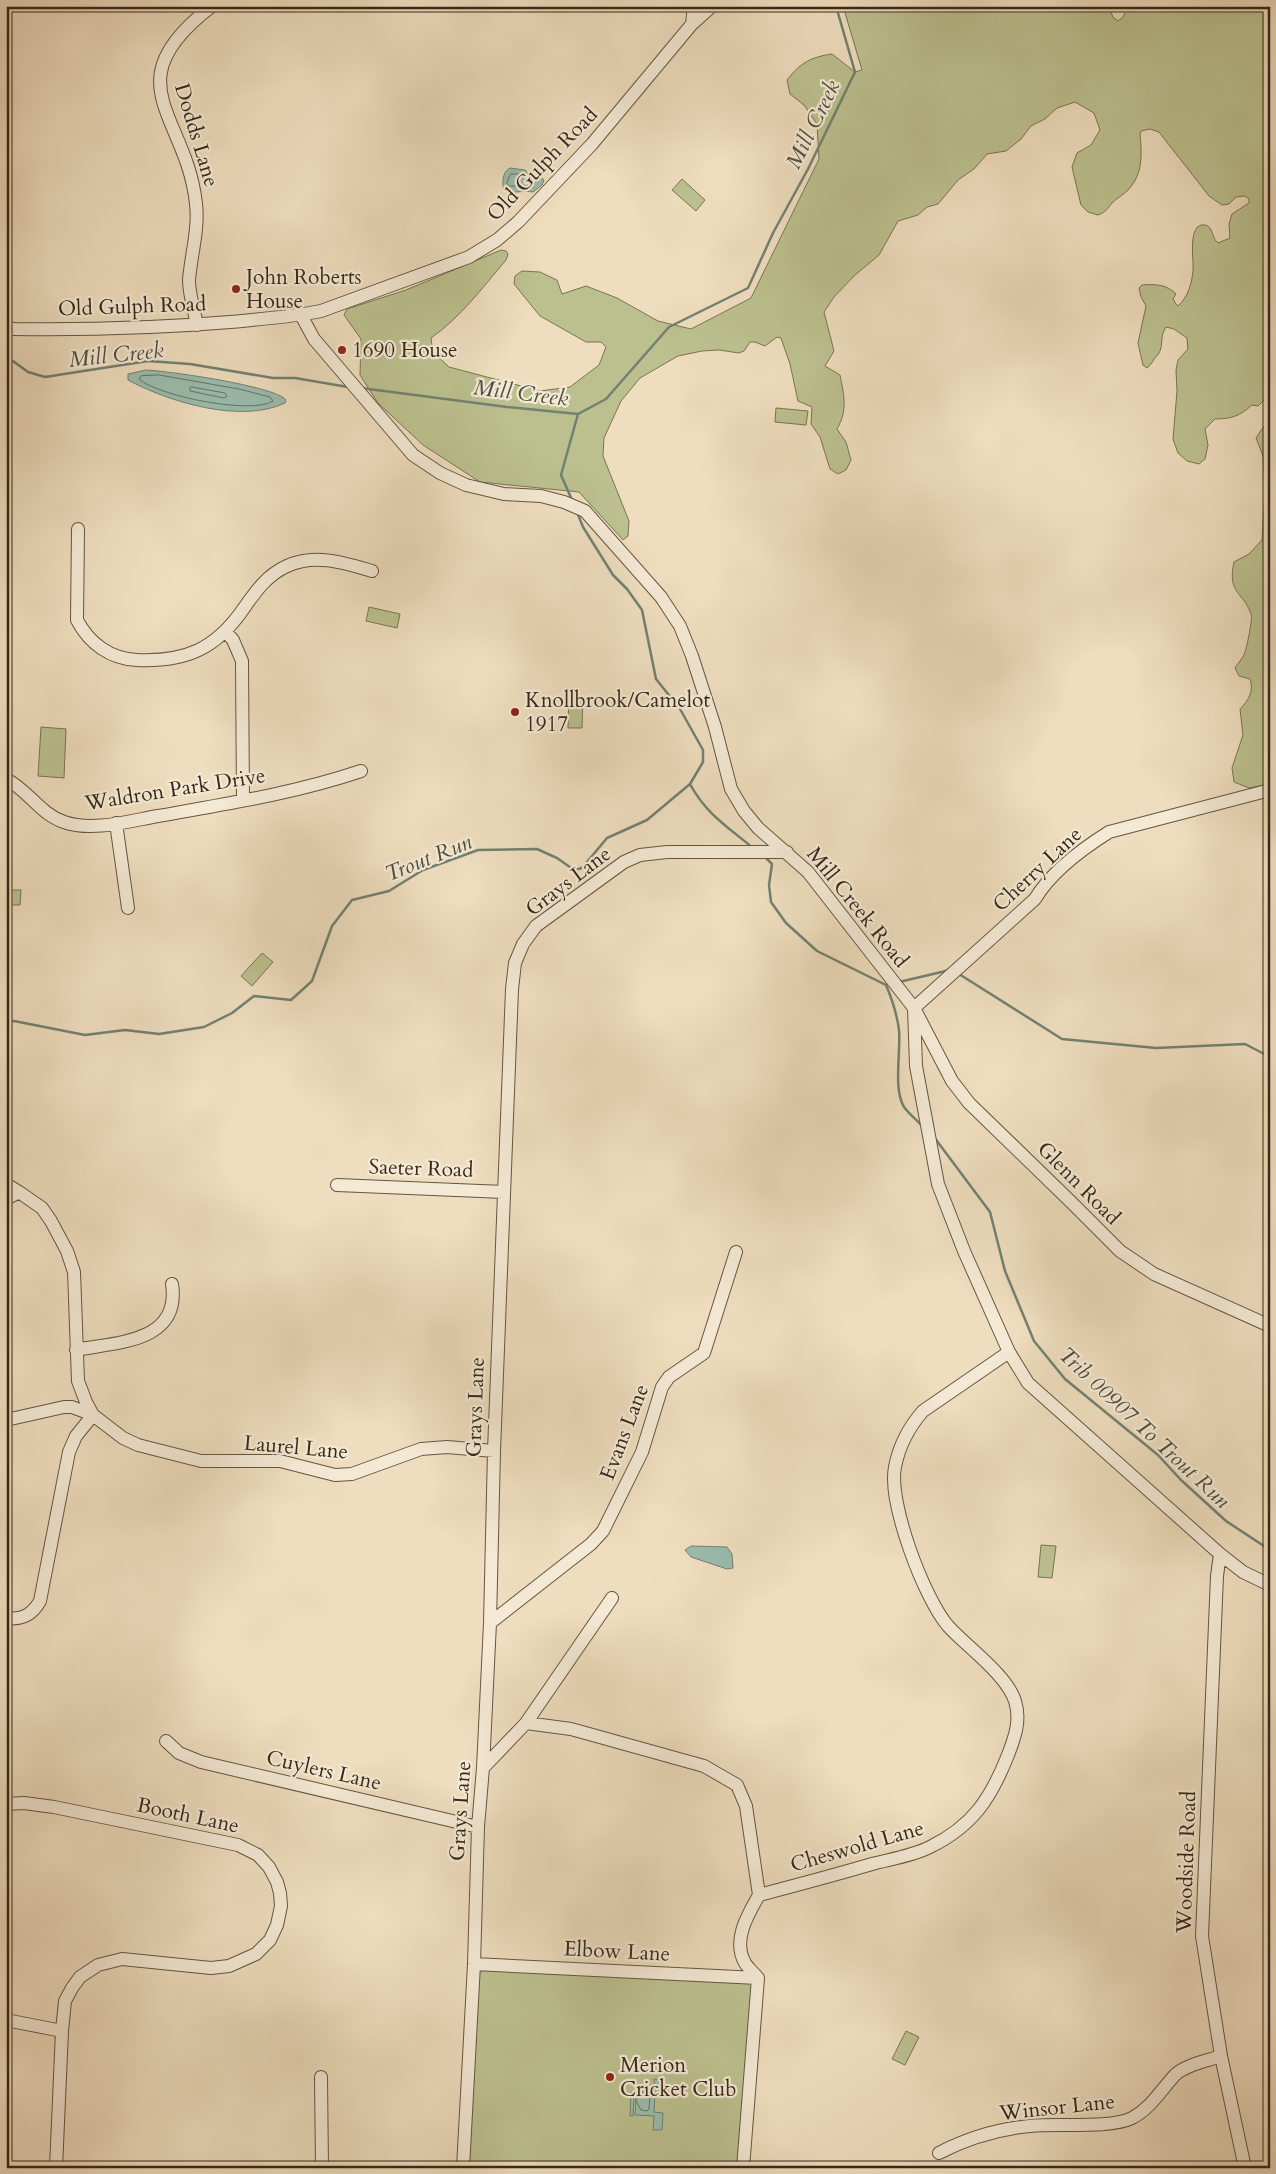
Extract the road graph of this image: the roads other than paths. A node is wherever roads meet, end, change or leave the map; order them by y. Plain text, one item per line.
1 (212, 6) edge
2 (694, 6) edge
3 (712, 6) edge
4 (692, 24) junction
5 (301, 315) junction
6 (197, 325) junction
7 (6, 327) edge
8 (78, 529) dead end
9 (372, 571) dead end
10 (225, 631) junction
11 (361, 771) dead end
12 (6, 779) edge
13 (1270, 790) edge
14 (242, 800) junction
15 (116, 823) junction
16 (787, 852) junction
17 (128, 908) dead end
18 (914, 1008) junction
19 (6, 1184) edge
20 (337, 1185) dead end
21 (19, 1192) junction
22 (504, 1192) junction
23 (6, 1199) edge
24 (736, 1252) dead end
25 (172, 1284) dead end
26 (1270, 1326) edge
27 (76, 1350) junction
28 (1010, 1352) junction
29 (93, 1415) junction
30 (6, 1420) edge
31 (494, 1451) junction
32 (1220, 1554) junction
33 (1270, 1585) edge
34 (612, 1598) dead end
35 (6, 1618) edge
36 (490, 1623) junction
37 (526, 1724) junction
38 (166, 1741) dead end
39 (483, 1768) junction
40 (6, 1804) edge
41 (478, 1826) junction
42 (759, 1895) junction
43 (474, 1964) junction
44 (758, 1978) junction
45 (6, 2020) edge
46 (62, 2031) junction
47 (1221, 2056) junction
48 (321, 2077) dead end
49 (939, 2153) dead end
50 (56, 2168) edge
51 (322, 2168) edge
52 (463, 2168) edge
53 (744, 2168) edge
54 (1245, 2168) edge

1 - 6 street, Dodds Lane
2 - 4 street
3 - 4 street, Old Gulph Road
4 - 5 street, Old Gulph Road
5 - 6 street, Old Gulph Road
5 - 16 street, Mill Creek Road
6 - 7 street, Old Gulph Road
8 - 10 street
9 - 10 street
10 - 14 street
11 - 14 street, Waldron Park Drive
12 - 15 street, Waldron Park Drive
13 - 18 street, Cherry Lane
14 - 15 street, Waldron Park Drive
15 - 17 street
16 - 18 street, Mill Creek Road
16 - 22 street, Grays Lane
18 - 26 street, Glenn Road
18 - 28 street
19 - 21 street, Laurel Lane
20 - 22 street, Saeter Road
21 - 23 street
21 - 27 street, Laurel Lane
22 - 31 street, Grays Lane
24 - 36 street, Evans Lane
25 - 27 street
27 - 29 street, Laurel Lane
28 - 32 street
28 - 42 street, Cheswold Lane
29 - 30 street
29 - 31 street, Laurel Lane
29 - 35 street
31 - 36 street, Grays Lane
32 - 33 street
32 - 47 street, Woodside Road
34 - 37 street
36 - 39 street, Grays Lane
37 - 39 street
37 - 42 street
38 - 41 street, Cuylers Lane
39 - 41 street, Grays Lane
40 - 46 street, Booth Lane
41 - 43 street, Grays Lane
42 - 44 street
43 - 44 street, Elbow Lane
43 - 52 street, Grays Lane
44 - 53 street
45 - 46 street
46 - 50 street, Booth Lane
47 - 49 street, Winsor Lane
47 - 54 street, Woodside Road
48 - 51 street

